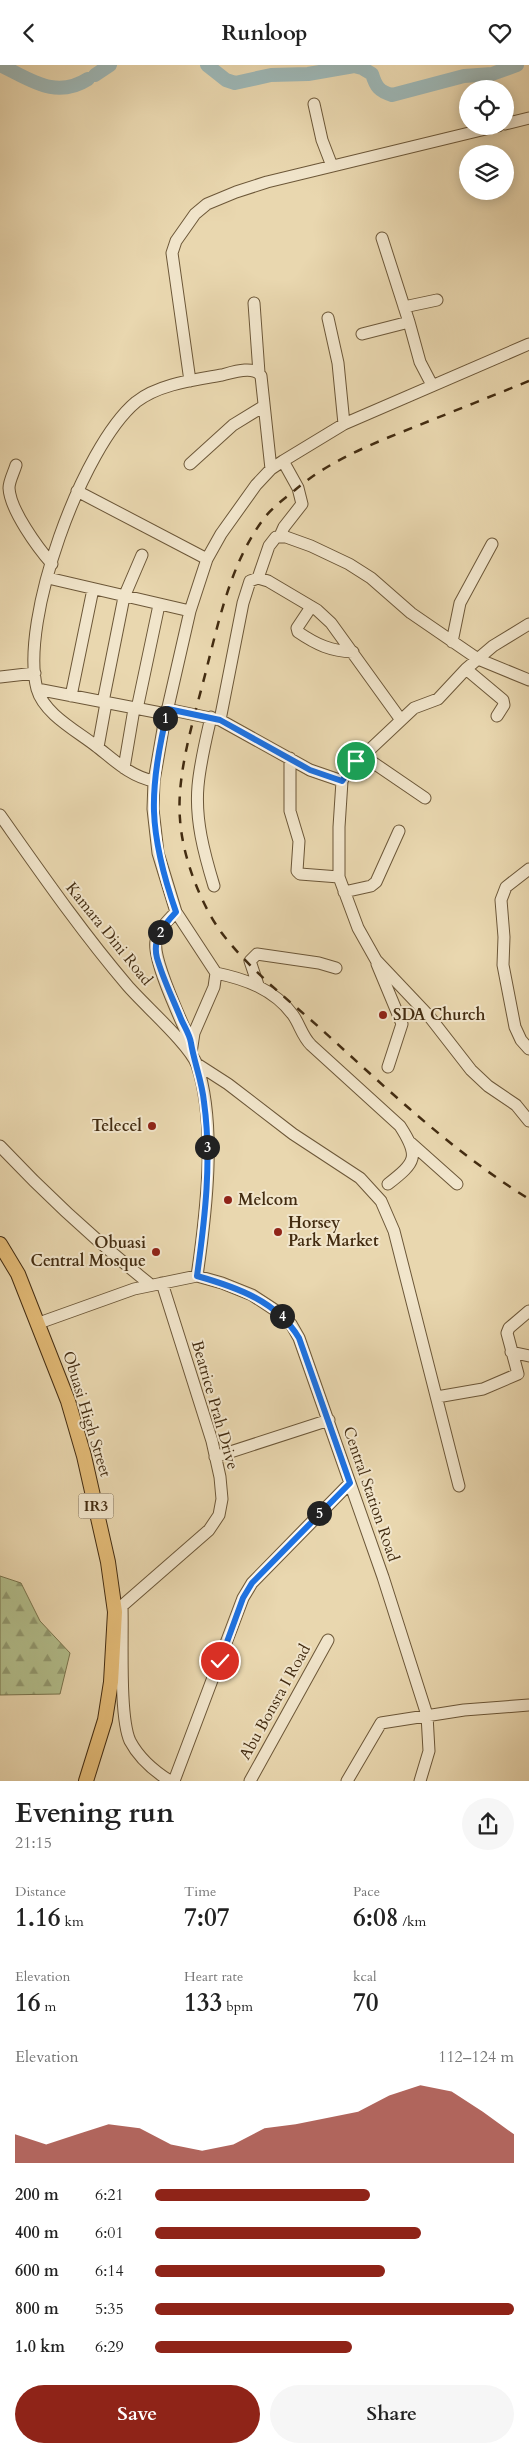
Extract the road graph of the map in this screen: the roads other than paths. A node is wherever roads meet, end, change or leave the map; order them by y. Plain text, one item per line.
1 (314, 104) dead end
2 (529, 118) edge
3 (514, 122) edge
4 (461, 135) edge
5 (332, 166) junction
6 (382, 238) dead end
7 (437, 299) dead end
8 (254, 303) dead end
9 (404, 307) junction
10 (328, 318) dead end
11 (409, 321) junction
12 (362, 335) dead end
13 (529, 343) edge
14 (259, 373) junction
15 (190, 381) junction
16 (432, 385) junction
17 (264, 406) junction
18 (344, 424) junction
19 (283, 461) junction
20 (190, 464) dead end
21 (16, 465) dead end
22 (271, 469) junction
23 (77, 491) junction
24 (280, 536) junction
25 (492, 544) dead end
26 (142, 555) dead end
27 (207, 559) junction
28 (52, 564) junction
29 (48, 578) junction
30 (258, 578) junction
31 (93, 589) junction
32 (124, 597) junction
33 (159, 605) junction
34 (311, 607) junction
35 (190, 611) junction
36 (529, 624) edge
37 (452, 642) junction
38 (354, 653) junction
39 (478, 659) junction
40 (466, 669) junction
41 (35, 673) junction
42 (0, 677) edge
43 (529, 680) edge
44 (37, 689) junction
45 (71, 696) junction
46 (105, 703) junction
47 (136, 709) junction
48 (167, 712) junction
49 (497, 716) dead end
50 (215, 718) junction
51 (401, 720) junction
52 (98, 747) junction
53 (362, 755) junction
54 (290, 758) junction
55 (124, 767) junction
56 (154, 781) junction
57 (342, 781) junction
58 (425, 798) dead end
59 (0, 815) edge
60 (399, 831) dead end
61 (529, 869) edge
62 (339, 877) junction
63 (214, 886) dead end
64 (344, 892) junction
65 (176, 912) junction
66 (376, 960) junction
67 (336, 968) dead end
68 (216, 973) junction
69 (258, 985) junction
70 (191, 1048) junction
71 (529, 1049) edge
72 (197, 1064) junction
73 (388, 1067) dead end
74 (529, 1121) edge
75 (411, 1143) junction
76 (0, 1146) edge
77 (388, 1184) dead end
78 (457, 1184) dead end
79 (0, 1244) edge
80 (197, 1276) junction
81 (157, 1284) junction
82 (529, 1311) edge
83 (39, 1323) junction
84 (511, 1352) junction
85 (529, 1356) edge
86 (437, 1397) junction
87 (329, 1420) junction
88 (215, 1457) junction
89 (350, 1483) junction
90 (459, 1486) dead end
91 (119, 1610) junction
92 (328, 1639) dead end
93 (529, 1705) edge
94 (427, 1715) junction
95 (86, 1781) edge
96 (172, 1781) edge
97 (250, 1781) edge
98 (347, 1781) edge
99 (420, 1781) edge

1 - 5 street
2 - 3 street
4 - 5 street
5 - 15 street
6 - 9 street
7 - 9 street
8 - 14 street
9 - 11 street
10 - 18 street
11 - 12 street
11 - 16 street
13 - 16 street
14 - 15 street
14 - 17 street
15 - 23 street
16 - 18 street
17 - 20 street
17 - 22 street
18 - 19 street
19 - 22 street
19 - 24 street
21 - 28 street
22 - 27 street
23 - 27 street
23 - 28 street
24 - 30 street
24 - 37 street
25 - 37 street
26 - 32 street
27 - 35 street
28 - 29 street
29 - 31 street
29 - 41 street
30 - 34 street
30 - 50 street
31 - 32 street
31 - 45 street
32 - 33 street
32 - 46 street
33 - 35 street
33 - 47 street
34 - 38 street
34 - 38 street
35 - 48 street
36 - 39 street
37 - 39 street
38 - 51 street
39 - 40 street
39 - 43 street
40 - 49 street
40 - 51 street
41 - 42 street
41 - 44 street
44 - 45 street
44 - 52 street
45 - 46 street
46 - 47 street
46 - 52 street
47 - 48 street
47 - 55 street
48 - 50 street
48 - 56 street
50 - 54 street
50 - 63 street
51 - 53 street
52 - 55 street
53 - 57 street
53 - 58 street
54 - 57 street
54 - 62 street
55 - 56 street
56 - 65 street
57 - 62 street
59 - 70 street, Kamara Dini Road
60 - 64 street
61 - 71 street
62 - 64 street
64 - 66 street
65 - 68 street
65 - 70 street
66 - 73 street
66 - 74 street
67 - 69 street
68 - 69 street
68 - 70 street
69 - 75 street
70 - 72 street, Kamara Dini Road
72 - 80 street, Kamara Dini Road
72 - 86 street
75 - 77 street
75 - 78 street
76 - 81 street
79 - 83 main road, Obuasi High Street / IR3
80 - 81 street
80 - 87 street, Central Station Road
81 - 83 street
81 - 88 street, Beatrice Prah Drive
82 - 84 street
83 - 91 main road, Obuasi High Street / IR3
84 - 85 street
84 - 86 street
86 - 90 street
87 - 88 street
87 - 89 street, Central Station Road
88 - 91 street, Beatrice Prah Drive
89 - 94 street, Central Station Road
89 - 96 street
91 - 95 main road, Obuasi High Street / IR3
91 - 96 street
92 - 97 street, Abu Bonsra I Road
93 - 94 street
94 - 98 street
94 - 99 street, Central Station Road

